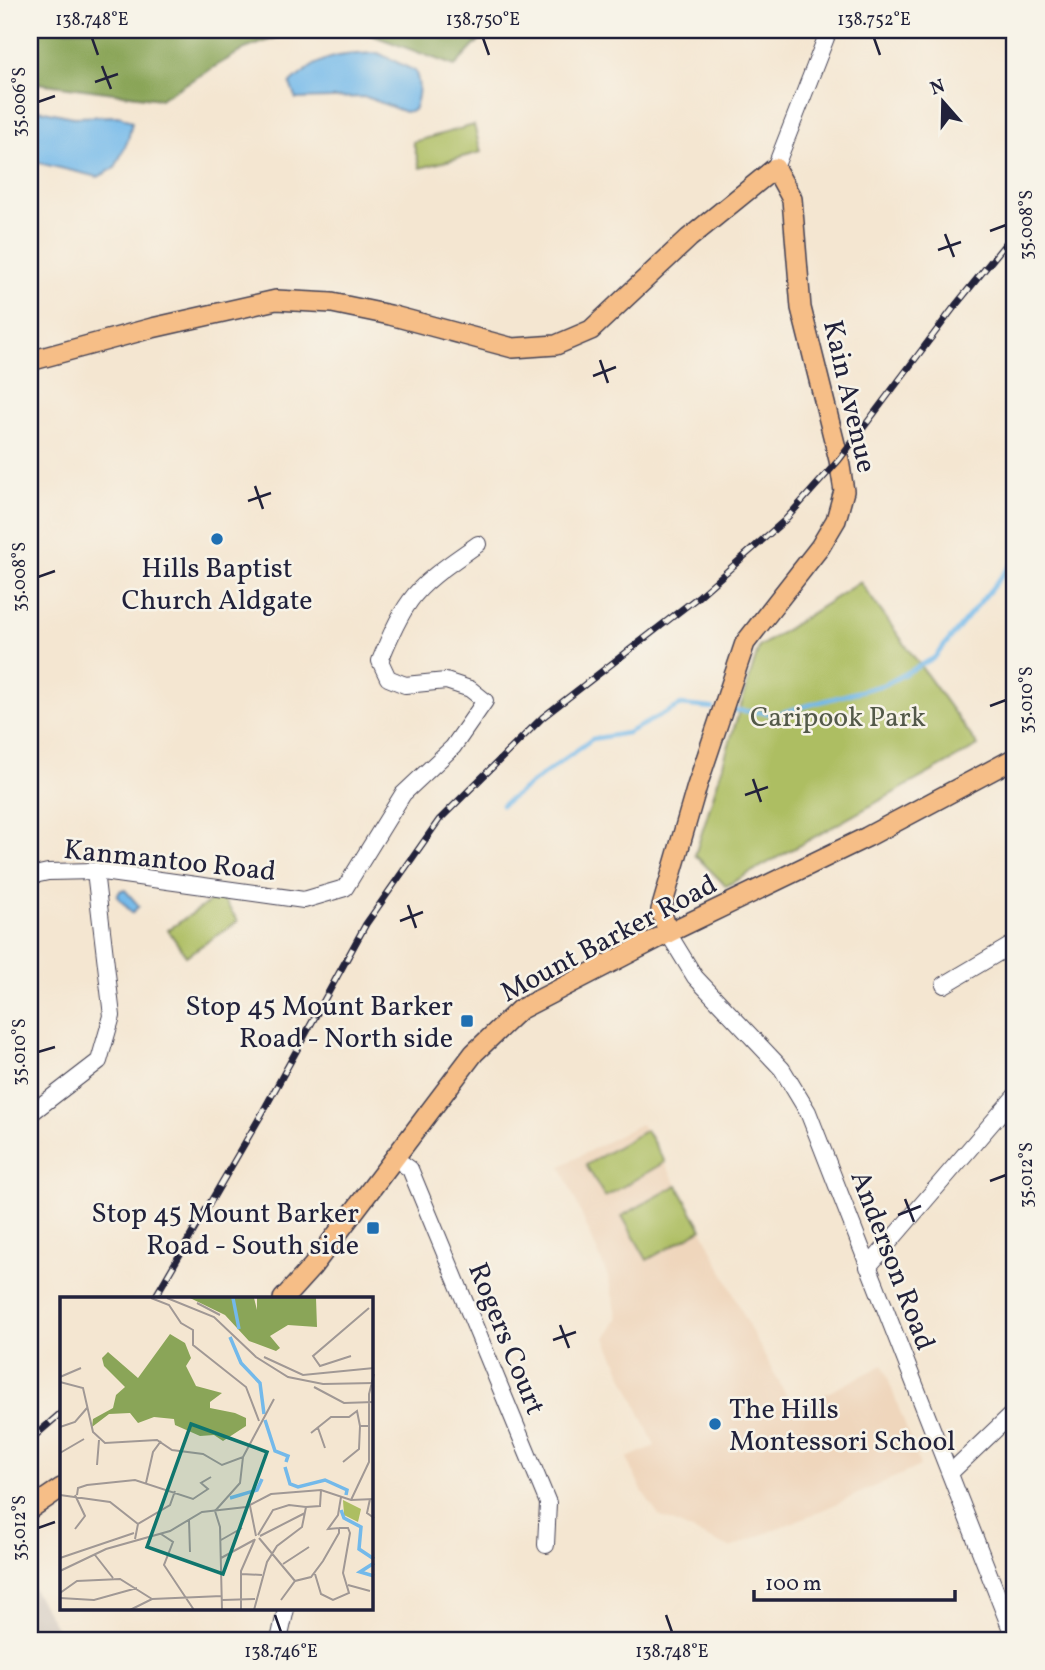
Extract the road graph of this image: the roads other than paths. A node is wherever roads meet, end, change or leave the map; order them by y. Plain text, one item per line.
1 (829, 30) edge
2 (775, 169) junction
3 (30, 361) edge
4 (478, 544) dead end
5 (1015, 758) edge
6 (95, 872) junction
7 (30, 876) edge
8 (668, 933) junction
9 (1015, 943) edge
10 (944, 985) dead end
11 (1015, 1096) edge
12 (30, 1114) edge
13 (396, 1158) junction
14 (869, 1266) junction
15 (285, 1297) edge
16 (1015, 1411) edge
17 (950, 1473) junction
18 (60, 1489) edge
19 (30, 1509) edge
20 (546, 1545) dead end
21 (286, 1610) edge
22 (279, 1640) edge
23 (1015, 1640) edge

1 - 2 street
2 - 3 main road
2 - 8 main road, Kain Avenue
4 - 6 street, Kanmantoo Road
5 - 8 main road, Mount Barker Road
6 - 7 street, Kanmantoo Road
6 - 12 street
8 - 13 main road, Mount Barker Road
8 - 14 street, Anderson Road
9 - 10 street
11 - 14 street
13 - 15 main road, Mount Barker Road
13 - 20 street, Rogers Court
14 - 17 street, Anderson Road
16 - 17 street
17 - 23 street, Anderson Road
18 - 19 main road
21 - 22 street

